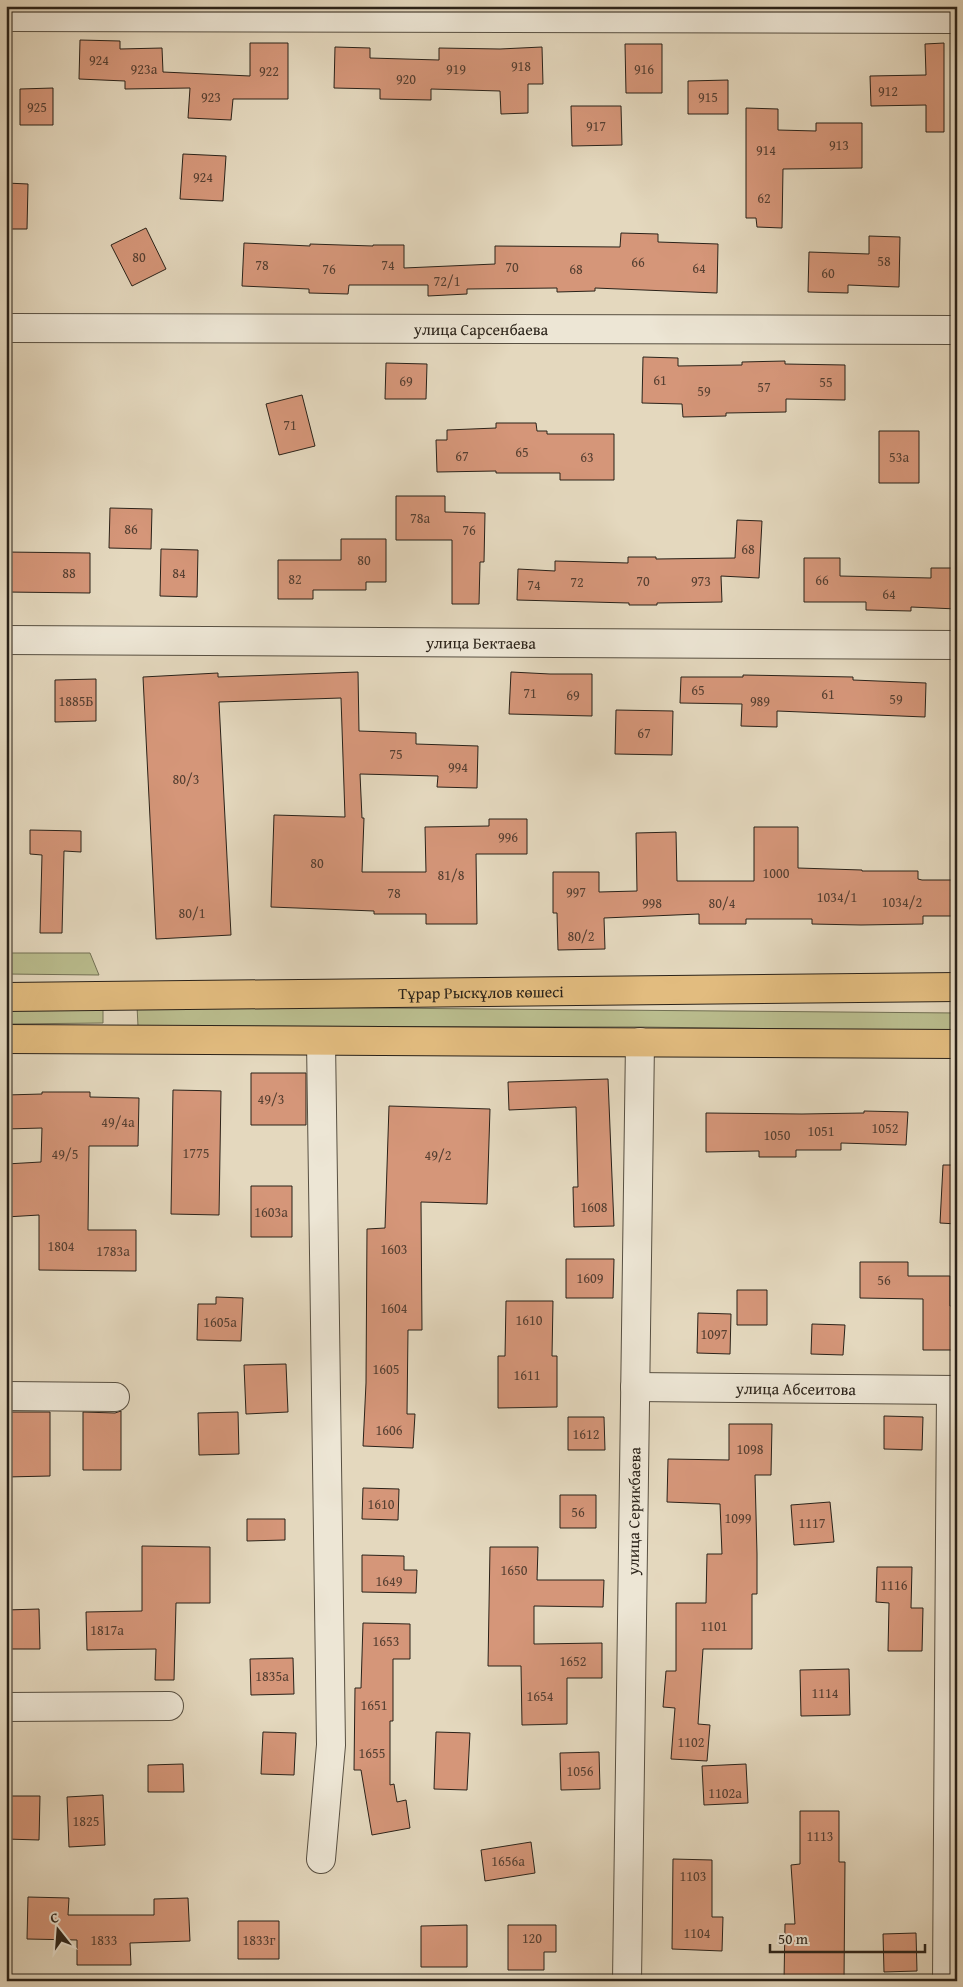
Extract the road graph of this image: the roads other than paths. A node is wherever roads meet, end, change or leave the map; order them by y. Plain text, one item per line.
1 (6, 17) edge
2 (957, 19) edge
3 (6, 328) edge
4 (957, 330) edge
5 (6, 640) edge
6 (957, 645) edge
7 (957, 987) edge
8 (114, 996) junction
9 (6, 997) edge
10 (6, 1039) edge
11 (117, 1039) junction
12 (321, 1041) junction
13 (640, 1042) junction
14 (957, 1044) edge
15 (635, 1387) junction
16 (954, 1390) edge
17 (6, 1396) edge
18 (115, 1397) dead end
19 (169, 1706) dead end
20 (6, 1707) edge
21 (321, 1859) dead end
22 (627, 1981) edge
23 (947, 1981) edge

1 - 2 street
3 - 4 street, улица Сарсенбаева
5 - 6 street, улица Бектаева
7 - 8 main road, Тұрар Рыскұлов көшесі
8 - 9 main road, Тұрар Рыскұлов көшесі
8 - 11 main road
10 - 11 main road
11 - 12 main road
12 - 13 main road
12 - 21 street
13 - 14 main road
13 - 15 street, улица Серикбаева
15 - 16 street, улица Абсеитова
15 - 22 street, улица Серикбаева
16 - 23 street
17 - 18 street
19 - 20 street

